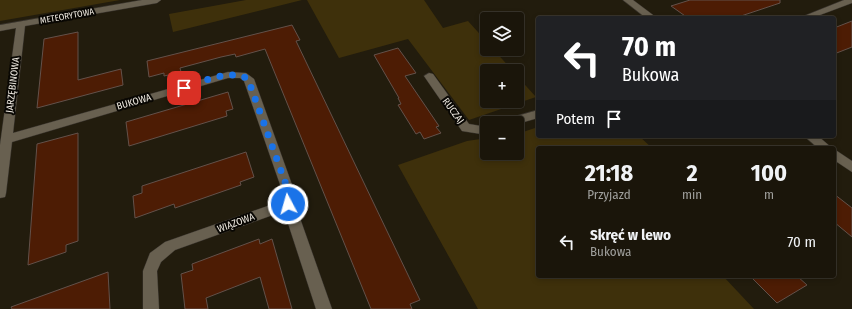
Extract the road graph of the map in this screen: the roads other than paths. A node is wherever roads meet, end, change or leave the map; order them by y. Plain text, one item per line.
1 (157, 0) edge
2 (627, 0) edge
3 (852, 0) edge
4 (649, 16) edge
5 (809, 16) edge
6 (21, 24) junction
7 (0, 28) edge
8 (429, 76) dead end
9 (536, 115) edge
10 (524, 118) edge
11 (480, 130) edge
12 (813, 138) edge
13 (8, 139) junction
14 (823, 146) edge
15 (836, 156) edge
16 (852, 168) edge
17 (0, 193) edge
18 (288, 204) junction
19 (151, 309) edge
20 (324, 309) edge

1 - 6 street, METEORYTOWA
2 - 4 street
3 - 5 street
6 - 7 street, METEORYTOWA
6 - 13 street, JARZĘBINOWA
8 - 11 street, RUCZAJ
9 - 10 street
12 - 14 street
13 - 17 street, JARZĘBINOWA
13 - 18 street, BUKOWA
15 - 16 street
18 - 19 street, WIĄZOWA
18 - 20 street

